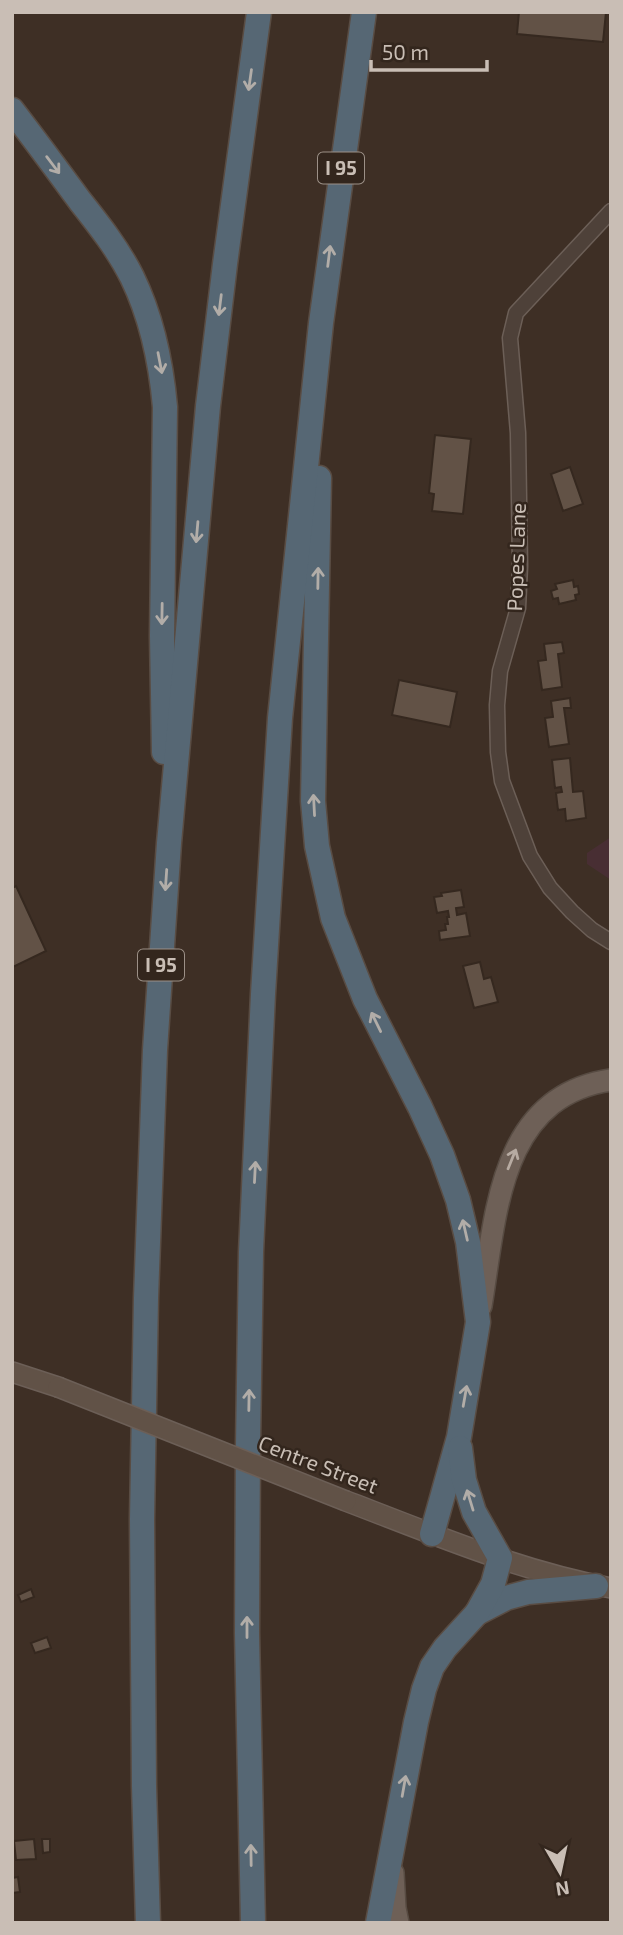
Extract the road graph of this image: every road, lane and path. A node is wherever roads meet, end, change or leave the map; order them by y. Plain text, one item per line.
1 (260, 12) edge
2 (364, 12) edge
3 (12, 110) edge
4 (611, 211) edge
5 (321, 323) junction
6 (169, 843) junction
7 (611, 942) edge
8 (611, 1080) edge
9 (478, 1322) junction
10 (12, 1372) edge
11 (458, 1437) junction
12 (432, 1534) junction
13 (500, 1558) junction
14 (604, 1587) edge
15 (477, 1613) junction
16 (392, 1853) junction
17 (148, 1923) edge
18 (253, 1923) edge
19 (378, 1923) edge
20 (398, 1923) edge

1 -> 6 highway, I 95
5 -> 2 highway, I 95
3 -> 6 highway
4 - 7 street, Popes Lane
9 -> 5 highway
18 -> 5 highway, I 95
6 -> 17 highway, I 95
9 -> 8 main road
11 -> 9 highway
10 - 12 main road, Centre Street, bridge
11 - 12 highway
13 -> 11 highway
12 - 13 main road, Centre Street
13 - 14 main road, Centre Street
13 - 15 highway
14 - 15 highway
16 -> 15 highway
16 - 19 highway
16 - 20 main road

